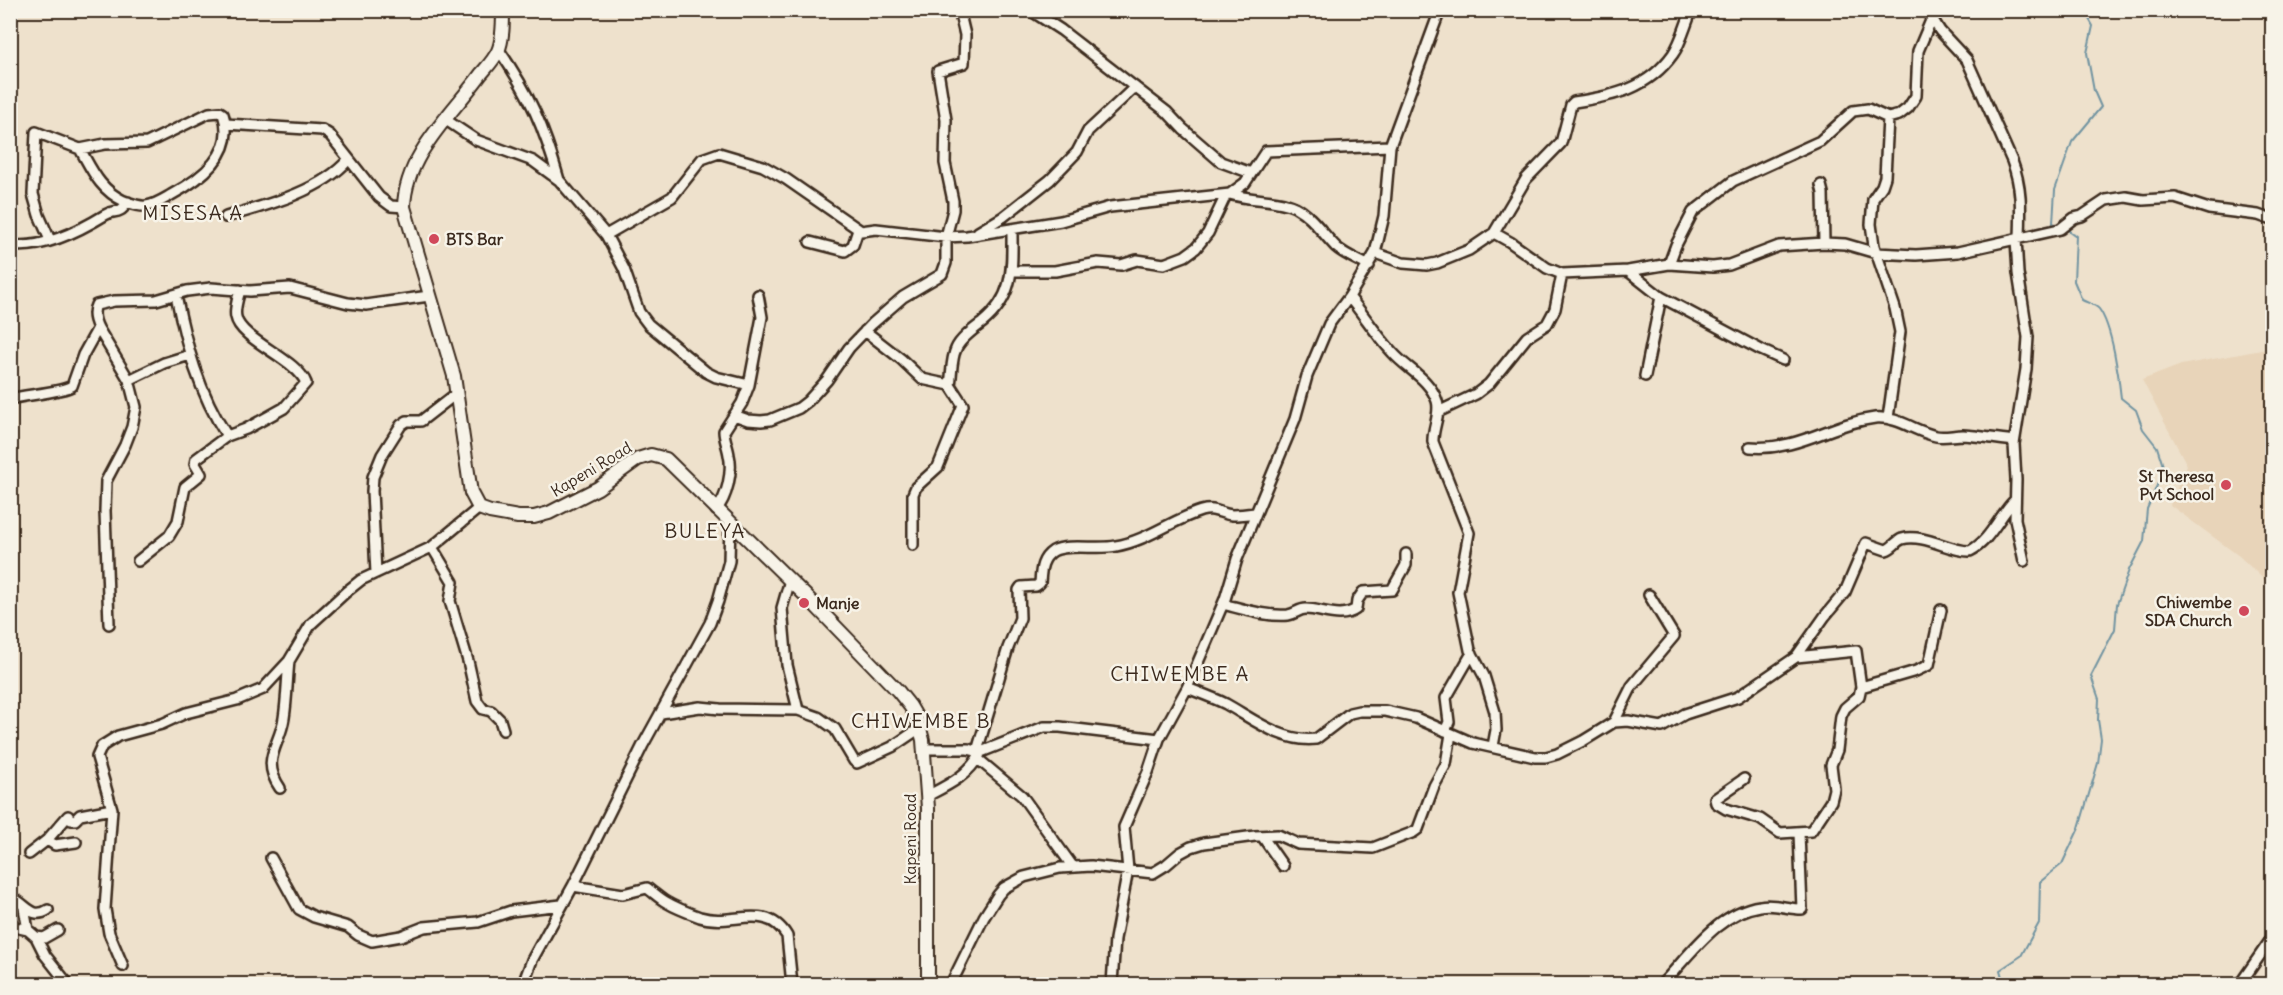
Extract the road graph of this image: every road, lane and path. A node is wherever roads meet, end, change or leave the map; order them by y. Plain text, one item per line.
1 (503, 10) edge
2 (959, 10) edge
3 (1030, 10) edge
4 (1440, 10) edge
5 (1692, 10) edge
6 (1929, 14) edge
7 (499, 50) junction
8 (1134, 87) junction
9 (1888, 118) junction
10 (446, 120) junction
11 (226, 124) junction
12 (1390, 146) junction
13 (80, 149) junction
14 (348, 160) junction
15 (1251, 173) junction
16 (559, 180) junction
17 (1821, 185) dead end
18 (1228, 194) junction
19 (128, 202) junction
20 (404, 207) junction
21 (226, 217) dead end
22 (2272, 220) edge
23 (858, 230) junction
24 (1012, 230) junction
25 (1494, 233) junction
26 (606, 235) junction
27 (967, 236) junction
28 (946, 237) junction
29 (2018, 238) junction
30 (50, 240) junction
31 (810, 242) dead end
32 (1824, 243) junction
33 (10, 244) edge
34 (1375, 253) junction
35 (1876, 253) junction
36 (1669, 264) junction
37 (1369, 266) junction
38 (1628, 270) junction
39 (1012, 271) junction
40 (1562, 274) junction
41 (240, 290) junction
42 (176, 295) junction
43 (758, 295) dead end
44 (429, 296) junction
45 (1349, 297) junction
46 (1661, 297) junction
47 (98, 328) junction
48 (865, 331) junction
49 (190, 355) junction
50 (1783, 360) dead end
51 (1646, 376) dead end
52 (129, 380) junction
53 (749, 385) junction
54 (950, 385) junction
55 (457, 393) junction
56 (10, 399) edge
57 (1438, 412) junction
58 (734, 415) junction
59 (1888, 418) junction
60 (226, 436) junction
61 (2014, 441) junction
62 (1750, 447) dead end
63 (2014, 501) junction
64 (479, 508) junction
65 (716, 510) junction
66 (1255, 513) junction
67 (730, 522) junction
68 (913, 545) dead end
69 (432, 547) junction
70 (1406, 554) dead end
71 (138, 561) dead end
72 (2024, 561) dead end
73 (376, 573) junction
74 (790, 580) junction
75 (1649, 595) dead end
76 (1223, 604) junction
77 (1941, 610) dead end
78 (109, 624) dead end
79 (1472, 653) junction
80 (1796, 657) junction
81 (289, 662) junction
82 (1861, 687) junction
83 (1187, 688) junction
84 (798, 710) junction
85 (661, 713) junction
86 (1614, 722) junction
87 (920, 728) junction
88 (503, 730) dead end
89 (1448, 733) junction
90 (1159, 739) junction
91 (1493, 746) junction
92 (924, 749) junction
93 (978, 754) junction
94 (1744, 778) dead end
95 (280, 788) dead end
96 (927, 796) junction
97 (112, 808) junction
98 (1799, 833) junction
99 (1262, 836) junction
100 (47, 840) junction
101 (76, 842) dead end
102 (29, 854) dead end
103 (271, 858) dead end
104 (1282, 866) dead end
105 (1073, 867) junction
106 (1128, 870) junction
107 (573, 886) junction
108 (561, 905) junction
109 (10, 906) edge
110 (24, 908) junction
111 (48, 910) dead end
112 (10, 926) edge
113 (28, 930) junction
114 (58, 930) dead end
115 (36, 937) junction
116 (2272, 938) edge
117 (123, 966) dead end
118 (68, 984) edge
119 (523, 984) edge
120 (792, 984) edge
121 (928, 984) edge
122 (951, 984) edge
123 (1112, 984) edge
124 (1662, 984) edge
125 (2240, 984) edge

1 - 7 main road
2 - 28 street
3 - 8 street
4 - 12 street
5 - 25 street
6 - 9 street
6 - 29 street
7 - 10 main road
7 - 16 street
8 - 15 street
8 - 27 street
9 - 35 street
9 - 36 street
10 - 16 street
10 - 20 main road
11 - 13 street
11 - 14 street
11 - 19 street
12 - 15 street
12 - 34 street
13 - 19 street
13 - 30 street
14 - 20 street
14 - 21 street
15 - 18 street
16 - 26 street
17 - 32 street
18 - 24 street
18 - 37 street
18 - 39 street
19 - 30 street
20 - 44 main road
22 - 29 street
23 - 26 street
23 - 28 street
23 - 31 street
24 - 27 street
24 - 39 street
25 - 34 street
25 - 40 street
26 - 53 street
27 - 28 street
28 - 48 street
29 - 35 street
29 - 61 street
30 - 33 street
32 - 35 street
32 - 36 street
34 - 37 street
35 - 59 street
36 - 38 street
37 - 45 street
38 - 40 street
38 - 46 street
39 - 54 street
40 - 57 street
41 - 42 street
41 - 44 street
41 - 60 street
42 - 47 street
42 - 49 street
43 - 53 street
44 - 55 main road
45 - 57 street
45 - 66 street
46 - 50 street
46 - 51 street
47 - 52 street
47 - 56 street
48 - 54 street
48 - 58 street
49 - 52 street
49 - 60 street
52 - 78 street
53 - 58 street
54 - 68 street
55 - 64 main road
55 - 73 street
57 - 79 street
58 - 65 street
59 - 61 street
59 - 62 street
60 - 71 street
61 - 63 street
63 - 72 street
63 - 80 street
64 - 65 main road, Kapeni Road
64 - 69 street
65 - 67 main road, Kapeni Road
66 - 76 street
66 - 93 street
67 - 74 main road, Kapeni Road
67 - 85 street
69 - 73 street
69 - 88 street
70 - 76 street
73 - 81 street
74 - 84 street
74 - 87 main road, Kapeni Road
75 - 86 street
76 - 83 street
77 - 82 street
79 - 89 street
79 - 91 street
80 - 82 street
80 - 86 street
81 - 95 street
81 - 97 street
82 - 98 street
83 - 89 street
83 - 90 street
84 - 85 street
84 - 87 street
85 - 107 street
86 - 91 street
87 - 92 main road, Kapeni Road
89 - 91 street
89 - 99 street
90 - 93 street
90 - 106 street
92 - 93 street
92 - 96 main road, Kapeni Road
93 - 96 street
93 - 105 street
94 - 98 street
96 - 121 main road, Kapeni Road
97 - 100 street
97 - 117 street
98 - 124 street
99 - 104 street
99 - 106 street
100 - 101 street
100 - 102 street
103 - 108 street
105 - 106 street
105 - 122 street
106 - 123 street
107 - 108 street
107 - 120 street
108 - 119 street
109 - 110 street
110 - 111 street
110 - 113 street
112 - 113 street
113 - 115 street
114 - 115 street
115 - 118 street
116 - 125 street

